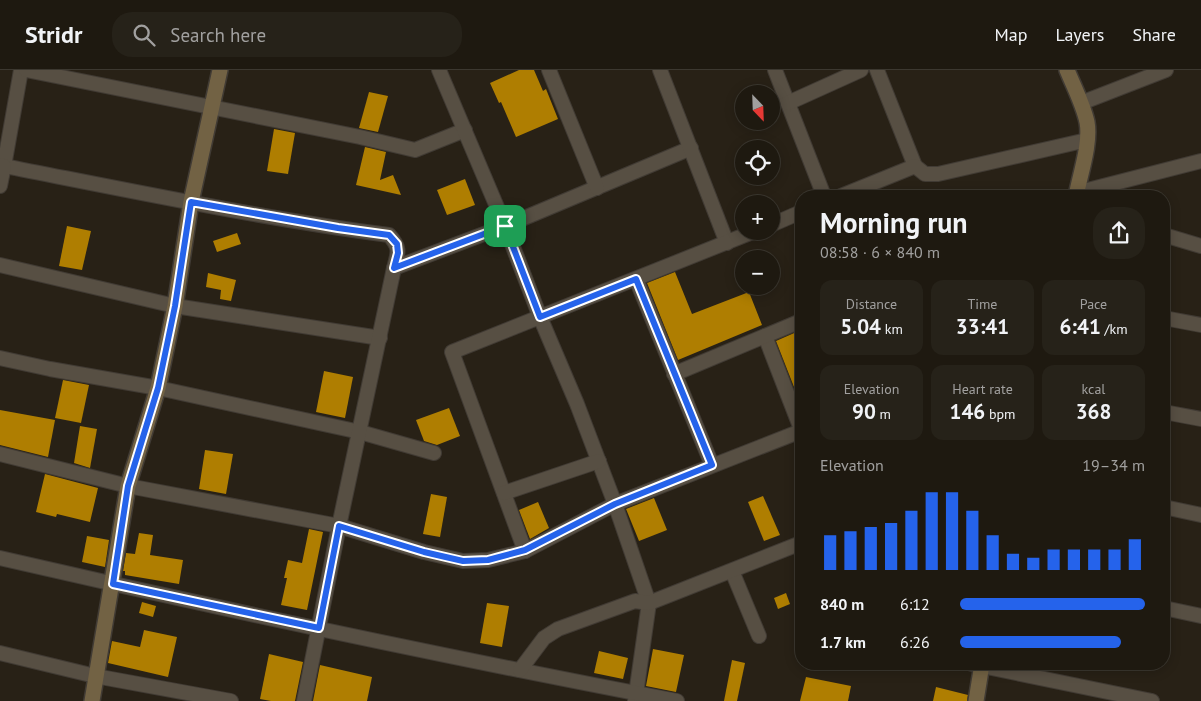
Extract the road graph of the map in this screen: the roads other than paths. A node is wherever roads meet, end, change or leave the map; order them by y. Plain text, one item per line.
1 (21, 70) edge
2 (26, 70) edge
3 (220, 70) edge
4 (439, 70) edge
5 (549, 70) edge
6 (660, 70) edge
7 (774, 70) edge
8 (861, 70) edge
9 (877, 70) edge
10 (1067, 70) edge
11 (1166, 70) edge
12 (788, 103) junction
13 (1081, 103) junction
14 (212, 108) junction
15 (465, 130) junction
16 (1087, 140) junction
17 (691, 148) junction
18 (1201, 161) edge
19 (2, 165) edge
20 (915, 166) junction
21 (0, 186) edge
22 (597, 188) junction
23 (822, 190) edge
24 (856, 190) edge
25 (1077, 190) edge
26 (1094, 190) edge
27 (191, 202) junction
28 (795, 215) edge
29 (780, 221) edge
30 (505, 226) junction
31 (1170, 237) edge
32 (735, 239) edge
33 (726, 243) junction
34 (1201, 246) edge
35 (0, 265) edge
36 (394, 268) junction
37 (636, 279) junction
38 (175, 306) junction
39 (540, 317) junction
40 (1170, 319) edge
41 (795, 323) edge
42 (1201, 325) edge
43 (764, 336) junction
44 (380, 338) junction
45 (0, 358) edge
46 (674, 374) junction
47 (158, 388) junction
48 (1170, 413) edge
49 (795, 415) edge
50 (1201, 419) edge
51 (360, 432) junction
52 (795, 432) edge
53 (434, 453) dead end
54 (0, 454) edge
55 (599, 461) junction
56 (712, 465) junction
57 (128, 486) junction
58 (504, 493) junction
59 (615, 504) junction
60 (1170, 508) edge
61 (1201, 515) edge
62 (339, 526) junction
63 (795, 545) edge
64 (525, 550) junction
65 (0, 558) edge
66 (732, 571) junction
67 (113, 584) junction
68 (649, 603) junction
69 (1170, 609) edge
70 (1201, 616) edge
71 (319, 628) junction
72 (759, 636) dead end
73 (0, 652) edge
74 (520, 670) junction
75 (979, 670) edge
76 (1007, 670) edge
77 (95, 676) junction
78 (636, 697) edge
79 (92, 701) edge
80 (231, 701) edge
81 (304, 701) edge
82 (677, 701) edge
83 (976, 701) edge
84 (1152, 701) edge

1 - 19 street
2 - 14 street
3 - 14 street
4 - 15 street
5 - 22 street
6 - 17 street
7 - 12 street
8 - 12 street
9 - 20 street
10 - 13 street
11 - 13 street
12 - 23 street
13 - 16 street
14 - 15 street
14 - 27 street
15 - 30 street
16 - 20 street
16 - 25 street
17 - 22 street
17 - 33 street
18 - 26 street
19 - 21 street
19 - 27 street
20 - 24 street
22 - 30 street
27 - 36 street
27 - 38 street
28 - 29 street
30 - 36 street
30 - 39 street
31 - 34 street
32 - 33 street
33 - 37 street
35 - 38 street
36 - 44 street
37 - 39 street
37 - 46 street
38 - 44 street
38 - 47 street
39 - 55 street
39 - 58 street
40 - 42 street
41 - 43 street
43 - 46 street
43 - 49 street
44 - 51 street
45 - 47 street
46 - 56 street
47 - 51 street
47 - 57 street
48 - 50 street
51 - 53 street
51 - 62 street
52 - 56 street
54 - 57 street
55 - 58 street
55 - 59 street
56 - 59 street
57 - 62 street
57 - 67 street
58 - 64 street
59 - 64 street
59 - 68 street
60 - 61 street
62 - 64 street
62 - 71 street
63 - 66 street
65 - 67 street
66 - 68 street
66 - 72 street
67 - 71 street
67 - 77 street
68 - 74 street
68 - 78 street
69 - 70 street
71 - 74 street
71 - 81 street
73 - 77 street
74 - 78 street
75 - 83 street
76 - 84 street
77 - 79 street
77 - 80 street
78 - 82 street

